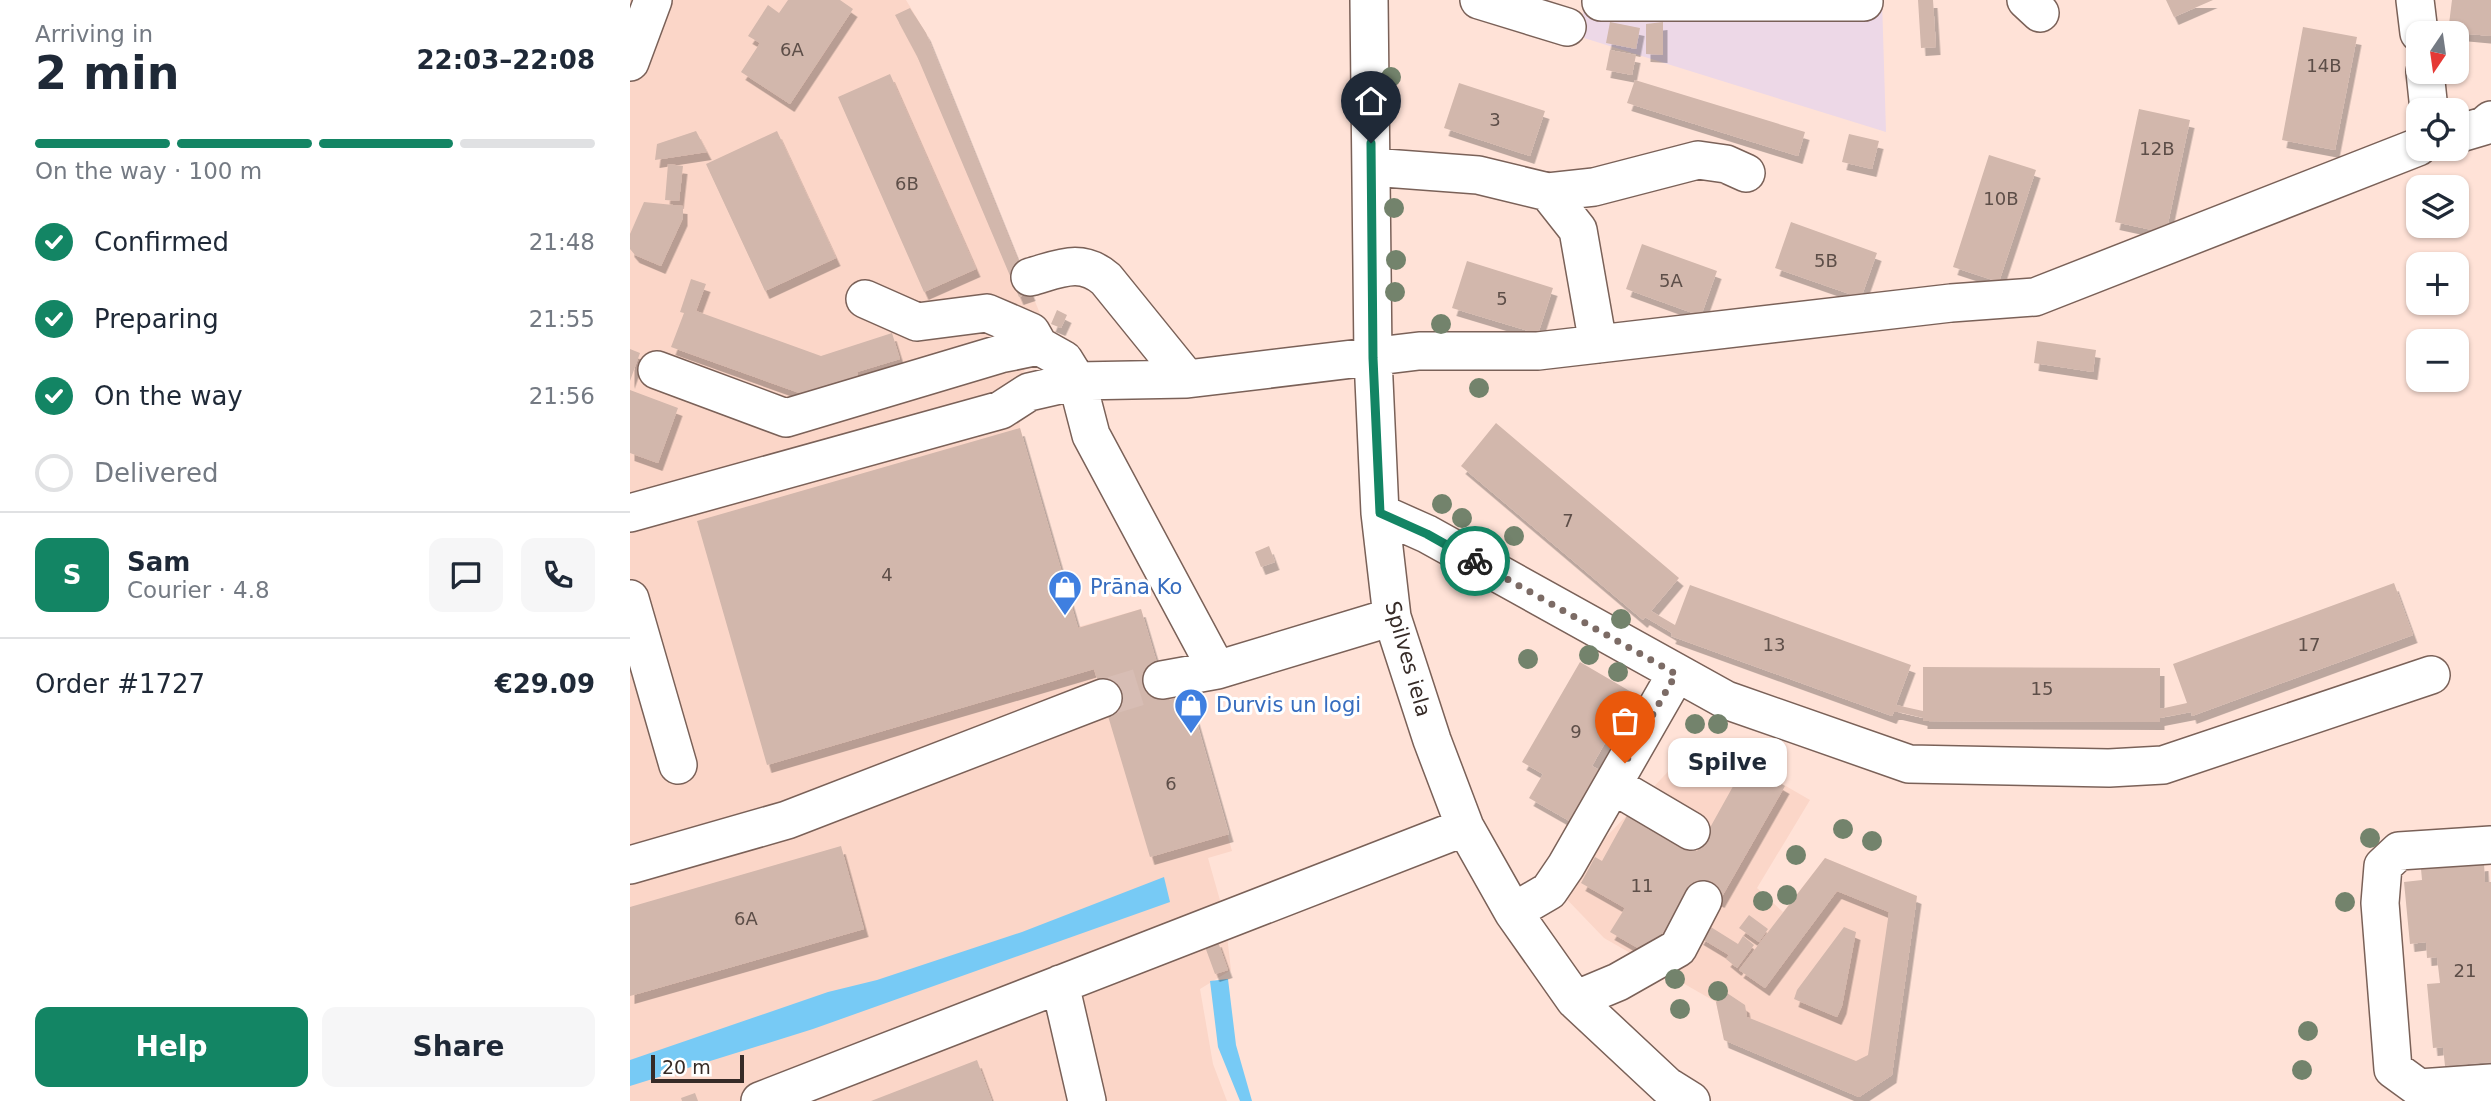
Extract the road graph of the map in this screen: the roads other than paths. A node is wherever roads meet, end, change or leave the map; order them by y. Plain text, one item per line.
1 (653, 0) edge
2 (1369, 0) edge
3 (1479, 0) edge
4 (2415, 0) edge
5 (1864, 2) dead end
6 (1593, 13) edge
7 (2418, 21) edge
8 (630, 62) edge
9 (2491, 120) edge
10 (2469, 130) edge
11 (2406, 152) edge
12 (1371, 167) junction
13 (1746, 173) dead end
14 (1548, 192) junction
15 (1030, 277) dead end
16 (865, 299) dead end
17 (1598, 344) junction
18 (1039, 346) junction
19 (1373, 358) junction
20 (657, 370) dead end
21 (1188, 379) junction
22 (1077, 381) junction
23 (630, 513) edge
24 (1380, 513) junction
25 (630, 599) edge
26 (1392, 617) junction
27 (1217, 670) junction
28 (1676, 674) junction
29 (2431, 675) dead end
30 (1162, 680) tunnel mouth
31 (1103, 698) tunnel mouth
32 (678, 765) dead end
33 (1613, 785) junction
34 (1465, 827) junction
35 (1691, 831) dead end
36 (2491, 845) edge
37 (630, 865) edge
38 (1703, 900) dead end
39 (1513, 912) junction
40 (1060, 984) junction
41 (1575, 1000) junction
42 (2491, 1083) edge
43 (765, 1100) edge
44 (1087, 1101) edge
45 (1690, 1101) edge

1 - 8 street
2 - 12 street, Spilves iela
3 - 6 street
4 - 7 street
5 - 6 street
9 - 10 street
11 - 17 street
12 - 14 street
12 - 19 street, Spilves iela
13 - 14 street
14 - 17 street
15 - 21 street
16 - 18 street
17 - 19 street
18 - 20 street
18 - 22 street
19 - 21 street
19 - 24 street, Spilves iela
21 - 22 street
22 - 23 street
22 - 27 street
24 - 26 street, Spilves iela
24 - 28 street
25 - 32 street
26 - 27 street
26 - 34 street, Spilves iela
27 - 30 street
28 - 29 street
28 - 33 street
31 - 37 street
33 - 35 street
33 - 39 street
34 - 39 street, Spilves iela
34 - 40 street
36 - 42 street
38 - 41 street
39 - 41 street, Spilves iela
40 - 43 street
40 - 44 street
41 - 45 street, Spilves iela

